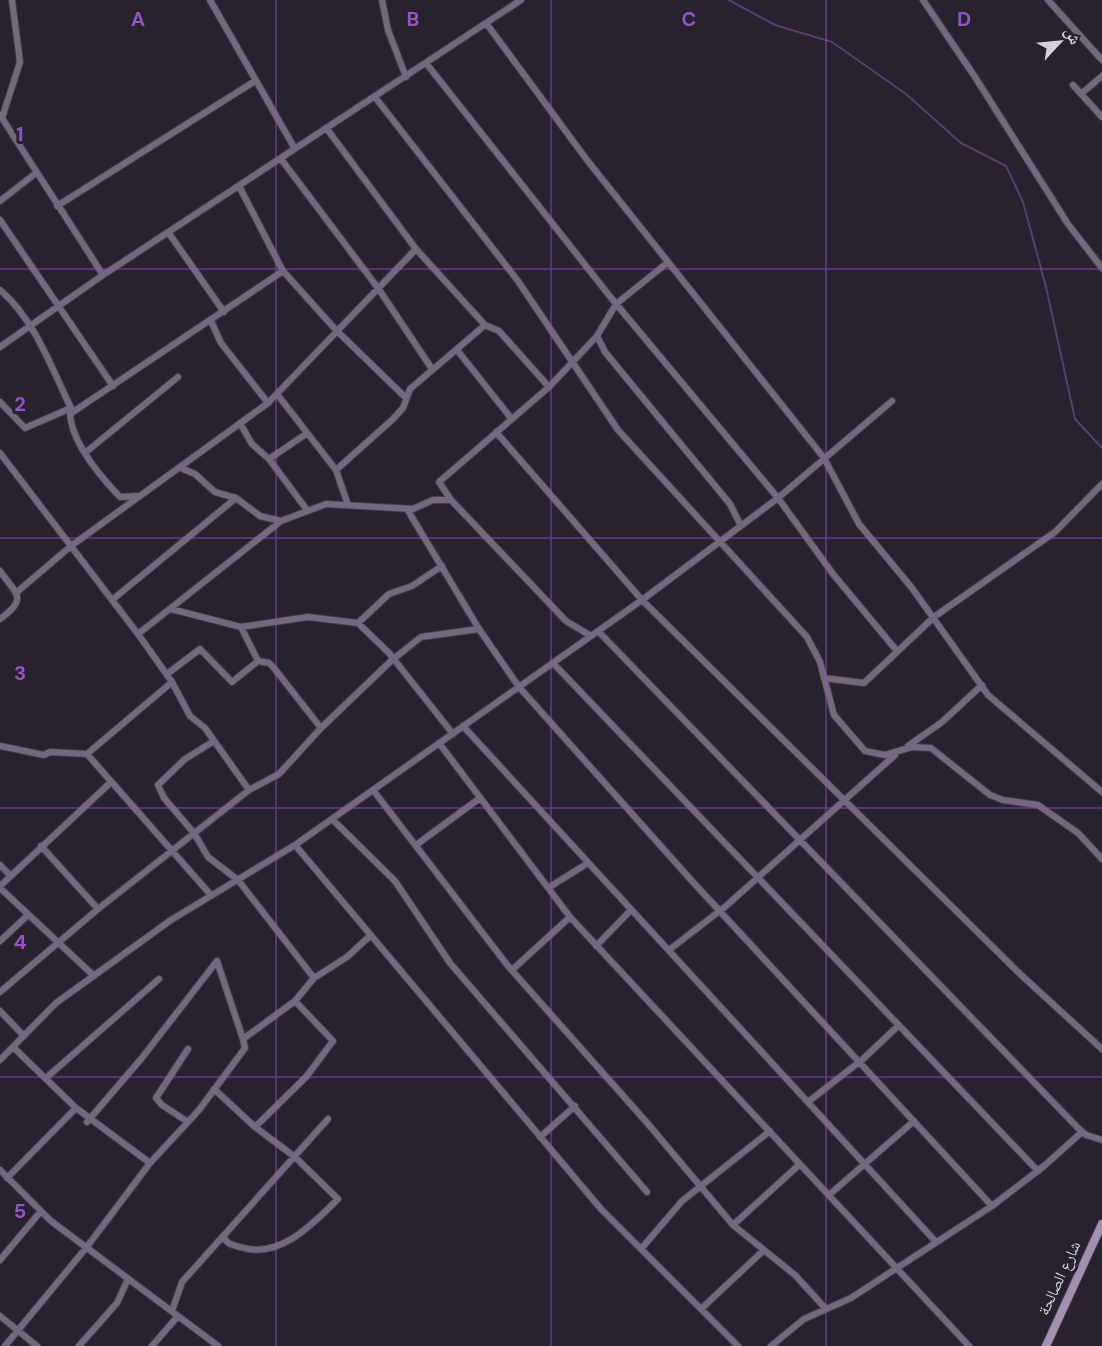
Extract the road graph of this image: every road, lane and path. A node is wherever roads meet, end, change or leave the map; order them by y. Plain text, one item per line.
1 (12, 0) edge
2 (210, 0) edge
3 (382, 0) edge
4 (521, 0) edge
5 (922, 0) edge
6 (1047, 0) edge
7 (486, 23) junction
8 (1102, 60) edge
9 (426, 63) junction
10 (1102, 76) edge
11 (406, 77) junction
12 (255, 81) junction
13 (1073, 85) dead end
14 (1081, 94) junction
15 (375, 97) junction
16 (1, 116) edge
17 (1102, 117) edge
18 (327, 129) junction
19 (295, 149) junction
20 (280, 159) junction
21 (36, 173) junction
22 (239, 186) junction
23 (0, 201) edge
24 (57, 206) junction
25 (0, 220) edge
26 (168, 232) junction
27 (416, 249) junction
28 (667, 263) junction
29 (1102, 268) edge
30 (283, 271) junction
31 (103, 275) junction
32 (378, 288) junction
33 (0, 290) edge
34 (616, 304) junction
35 (60, 305) junction
36 (224, 312) junction
37 (210, 321) junction
38 (485, 325) junction
39 (29, 327) junction
40 (338, 330) junction
41 (597, 336) junction
42 (0, 347) edge
43 (457, 350) junction
44 (572, 362) junction
45 (432, 369) junction
46 (178, 378) dead end
47 (113, 386) junction
48 (549, 387) junction
49 (277, 393) junction
50 (406, 398) junction
51 (892, 401) dead end
52 (0, 402) edge
53 (268, 403) junction
54 (70, 411) junction
55 (511, 418) junction
56 (240, 423) junction
57 (496, 432) junction
58 (306, 434) junction
59 (0, 453) edge
60 (86, 453) junction
61 (824, 458) junction
62 (269, 459) junction
63 (180, 468) junction
64 (336, 470) junction
65 (1102, 484) edge
66 (137, 496) junction
67 (236, 498) junction
68 (778, 498) junction
69 (451, 500) junction
70 (348, 505) junction
71 (407, 509) junction
72 (306, 510) junction
73 (281, 522) junction
74 (741, 526) junction
75 (720, 541) junction
76 (71, 546) junction
77 (442, 566) junction
78 (0, 572) edge
79 (17, 592) junction
80 (112, 600) junction
81 (642, 600) junction
82 (171, 609) junction
83 (934, 617) junction
84 (0, 618) edge
85 (358, 623) junction
86 (241, 627) junction
87 (479, 629) junction
88 (598, 631) junction
89 (138, 634) junction
90 (591, 636) junction
91 (897, 651) junction
92 (392, 660) junction
93 (258, 661) junction
94 (553, 663) junction
95 (167, 674) junction
96 (824, 678) junction
97 (172, 682) junction
98 (982, 685) junction
99 (519, 687) junction
100 (463, 726) junction
101 (321, 728) junction
102 (453, 734) junction
103 (214, 741) junction
104 (439, 743) junction
105 (0, 746) edge
106 (87, 754) junction
107 (896, 754) junction
108 (110, 783) junction
109 (249, 790) junction
110 (373, 790) junction
111 (1102, 792) edge
112 (480, 798) junction
113 (844, 800) junction
114 (333, 819) junction
115 (194, 833) junction
116 (800, 840) junction
117 (295, 845) junction
118 (416, 845) junction
119 (41, 846) junction
120 (172, 851) junction
121 (1102, 859) edge
122 (588, 863) junction
123 (0, 865) edge
124 (10, 875) junction
125 (757, 877) junction
126 (238, 880) junction
127 (0, 887) edge
128 (548, 888) junction
129 (210, 894) junction
130 (98, 909) junction
131 (631, 910) junction
132 (719, 911) junction
133 (28, 915) junction
134 (570, 917) junction
135 (370, 935) junction
136 (0, 941) edge
137 (59, 943) junction
138 (596, 946) junction
139 (669, 950) junction
140 (512, 970) junction
141 (94, 976) junction
142 (314, 978) junction
143 (159, 979) dead end
144 (0, 992) edge
145 (295, 1001) junction
146 (0, 1011) edge
147 (898, 1026) junction
148 (24, 1036) junction
149 (243, 1039) junction
150 (13, 1047) junction
151 (188, 1049) dead end
152 (1102, 1049) edge
153 (0, 1060) edge
154 (859, 1062) junction
155 (46, 1078) junction
156 (214, 1089) junction
157 (808, 1102) junction
158 (575, 1106) junction
159 (76, 1108) junction
160 (328, 1119) dead end
161 (89, 1120) junction
162 (914, 1121) junction
163 (188, 1122) junction
164 (255, 1127) junction
165 (770, 1131) junction
166 (1082, 1132) junction
167 (540, 1137) junction
168 (1102, 1140) edge
169 (295, 1157) junction
170 (150, 1163) junction
171 (800, 1164) junction
172 (864, 1164) junction
173 (0, 1170) edge
174 (1038, 1171) junction
175 (7, 1178) junction
176 (700, 1186) junction
177 (647, 1192) dead end
178 (829, 1196) junction
179 (992, 1206) junction
180 (41, 1211) junction
181 (1102, 1224) edge
182 (733, 1225) junction
183 (224, 1238) junction
184 (936, 1242) junction
185 (86, 1248) junction
186 (641, 1249) junction
187 (764, 1250) junction
188 (0, 1260) edge
189 (896, 1269) junction
190 (128, 1279) junction
191 (825, 1308) junction
192 (701, 1309) junction
193 (172, 1311) junction
194 (0, 1316) edge
195 (178, 1316) junction
196 (17, 1330) junction
197 (5, 1346) edge
198 (37, 1346) edge
199 (80, 1346) edge
200 (152, 1346) edge
201 (218, 1346) edge
202 (738, 1346) edge
203 (771, 1346) edge
204 (969, 1346) edge
205 (1046, 1346) edge

1 - 16 street
2 - 12 street
3 - 11 street
4 - 7 street
5 - 29 street
6 - 8 street
7 - 9 street
7 - 28 street
9 - 11 street
9 - 34 street
10 - 14 street
11 - 15 street
12 - 19 street
12 - 24 street
13 - 14 street
14 - 17 street
15 - 18 street
15 - 44 street
16 - 21 street
18 - 19 street
18 - 27 street
19 - 20 street
20 - 22 street
20 - 32 street
21 - 23 street
21 - 24 street
22 - 26 street
22 - 30 street
24 - 31 street
25 - 35 street
26 - 31 street
26 - 36 street
27 - 32 street
27 - 38 street
28 - 34 street
28 - 61 street
30 - 36 street
30 - 40 street
31 - 35 street
32 - 40 street
32 - 45 street
33 - 39 street
34 - 41 street
34 - 68 street
35 - 39 street
35 - 47 street
36 - 37 street
37 - 47 street
37 - 53 street
38 - 43 street
38 - 48 street
39 - 42 street
39 - 54 street
40 - 49 street
40 - 50 street
41 - 44 street
41 - 74 street
43 - 45 street
43 - 55 street
44 - 48 street
44 - 75 street
45 - 50 street
46 - 60 street
47 - 54 street
48 - 55 street
49 - 53 street
49 - 58 street
50 - 64 street
51 - 61 street
52 - 54 street
53 - 56 street
54 - 60 street
55 - 57 street
56 - 62 street
56 - 63 street
57 - 69 street
57 - 81 street
58 - 62 street
58 - 64 street
59 - 76 street
60 - 66 street
61 - 68 street
61 - 83 street
62 - 72 street
63 - 66 street
63 - 67 street
64 - 70 street
65 - 83 street
66 - 76 street
67 - 73 street
67 - 80 street
68 - 74 street
68 - 91 street
69 - 71 street
69 - 90 street
70 - 71 street
70 - 72 street
71 - 77 street
72 - 73 street
73 - 82 street
74 - 75 street
75 - 81 street
75 - 96 street
76 - 79 street
76 - 80 street
77 - 85 street
77 - 87 street
78 - 79 street
79 - 84 street
80 - 89 street
81 - 88 street
81 - 113 street
82 - 86 street
82 - 89 street
83 - 91 street
83 - 98 street
85 - 86 street
85 - 92 street
86 - 93 street
87 - 92 street
87 - 99 street
88 - 90 street
88 - 116 street
89 - 95 street
90 - 94 street
91 - 96 street
92 - 101 street
92 - 102 street
93 - 95 street
93 - 101 street
94 - 99 street
94 - 125 street
95 - 97 street
96 - 107 street
97 - 103 street
97 - 106 street
98 - 107 street
98 - 111 street
99 - 100 street
99 - 132 street
100 - 102 street
100 - 122 street
101 - 109 street
102 - 104 street
103 - 109 street
103 - 115 street
104 - 110 street
104 - 112 street
105 - 106 street
106 - 108 street
107 - 113 street
107 - 121 street
108 - 119 street
108 - 120 street
109 - 115 street
110 - 114 street
110 - 118 street
112 - 118 street
112 - 128 street
113 - 116 street
113 - 152 street
114 - 117 street
114 - 158 street
115 - 120 street
115 - 126 street
116 - 125 street
116 - 166 street
117 - 126 street
117 - 135 street
118 - 140 street
119 - 124 street
119 - 130 street
120 - 129 street
120 - 130 street
122 - 128 street
122 - 131 street
123 - 124 street
124 - 127 street
125 - 132 street
125 - 147 street
126 - 129 street
126 - 142 street
127 - 133 street
128 - 134 street
129 - 141 street
130 - 137 street
131 - 138 street
131 - 139 street
132 - 139 street
132 - 154 street
133 - 136 street
133 - 137 street
134 - 138 street
134 - 140 street
135 - 142 street
135 - 167 street
137 - 141 street
137 - 144 street
138 - 165 street
139 - 157 street
140 - 176 street
141 - 148 street
142 - 145 street
143 - 155 street
145 - 149 street
145 - 164 street
146 - 148 street
147 - 154 street
147 - 174 street
148 - 150 street
149 - 156 street
149 - 161 street
150 - 153 street
150 - 155 street
151 - 163 street
154 - 157 street
154 - 162 street
155 - 159 street
156 - 163 street
156 - 164 street
157 - 172 street
158 - 167 street
158 - 177 street
159 - 161 street
159 - 175 street
160 - 169 street
161 - 170 street
162 - 172 street
162 - 179 street
163 - 170 street
164 - 169 street
165 - 171 street
165 - 176 street
166 - 168 street
166 - 174 street
167 - 186 street
169 - 183 street
169 - 183 street
170 - 185 street
171 - 178 street
171 - 182 street
172 - 178 street
172 - 184 street
173 - 175 street
174 - 179 street
175 - 180 street
176 - 182 street
176 - 186 street
178 - 189 street
179 - 184 street
180 - 185 street
180 - 188 street
181 - 205 main road, شارع الصالحة
182 - 187 street
183 - 193 street
184 - 189 street
185 - 190 street
185 - 196 street
186 - 192 street
187 - 191 street
187 - 192 street
189 - 191 street
189 - 204 street
190 - 193 street
190 - 199 street
191 - 203 street
192 - 202 street
193 - 195 street
194 - 196 street
195 - 200 street
195 - 201 street
196 - 197 street
196 - 198 street

